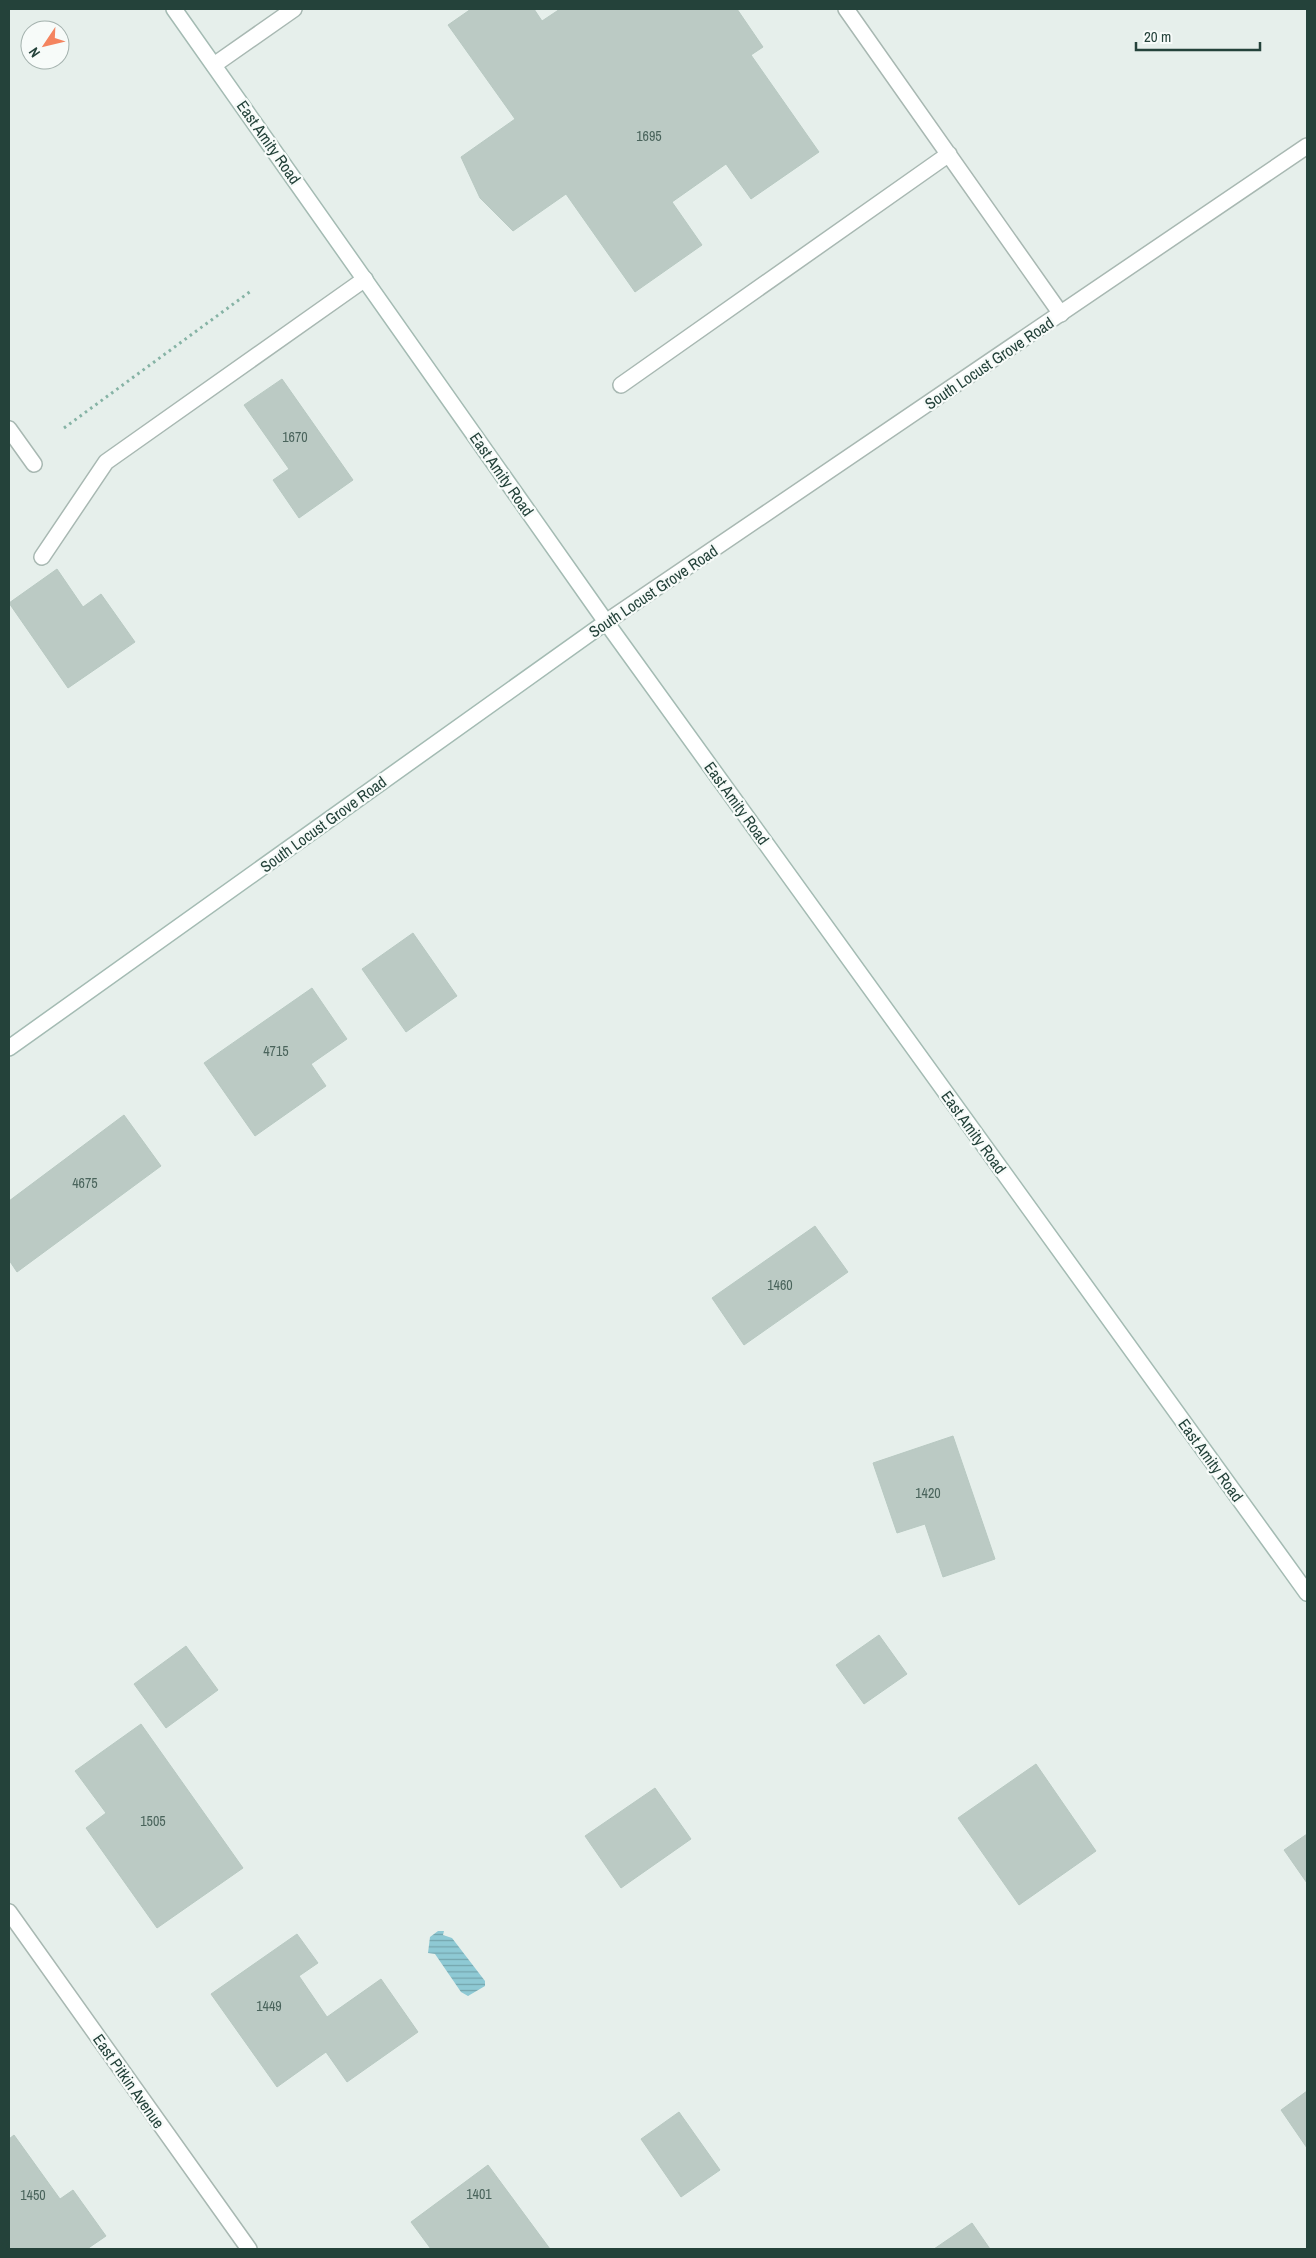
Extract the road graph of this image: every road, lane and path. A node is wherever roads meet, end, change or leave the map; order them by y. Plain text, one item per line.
1 (174, 9) edge
2 (294, 9) edge
3 (846, 9) edge
4 (214, 65) junction
5 (1307, 146) edge
6 (949, 154) junction
7 (365, 279) junction
8 (251, 291) dead end
9 (1062, 314) junction
10 (621, 385) dead end
11 (64, 428) dead end
12 (9, 429) edge
13 (34, 464) dead end
14 (42, 557) dead end
15 (606, 622) junction
16 (9, 1048) edge
17 (1307, 1593) edge
18 (9, 1912) edge
19 (249, 2249) edge

1 - 4 main road, East Amity Road
2 - 4 main road
3 - 6 main road
4 - 7 main road, East Amity Road
5 - 9 main road, South Locust Grove Road
6 - 9 main road
6 - 10 main road
7 - 14 main road
7 - 15 main road, East Amity Road
8 - 11 path
9 - 15 main road, South Locust Grove Road
12 - 13 main road
15 - 16 main road, South Locust Grove Road
15 - 17 main road, East Amity Road
18 - 19 main road, East Pitkin Avenue

